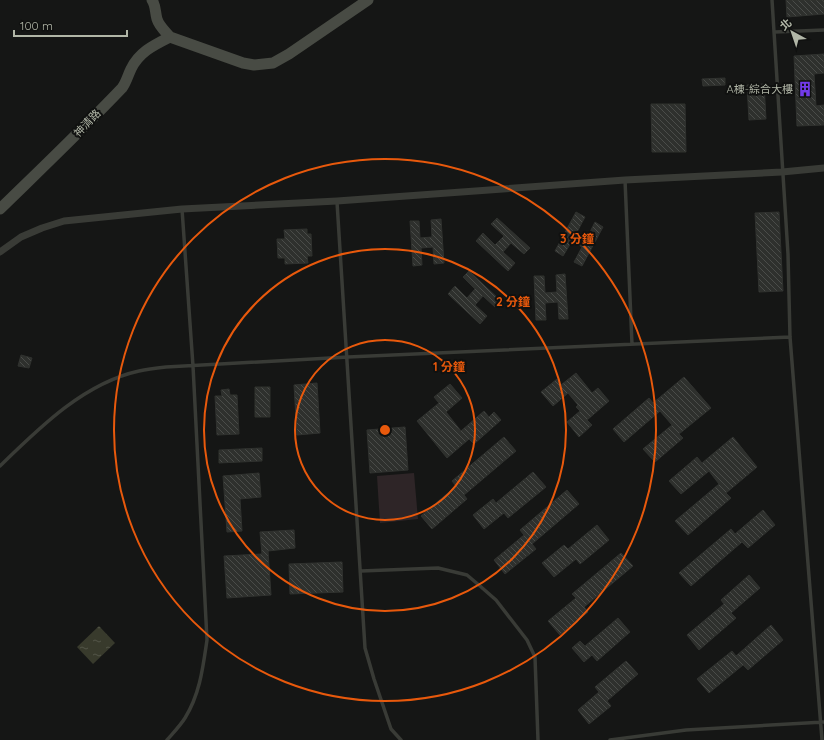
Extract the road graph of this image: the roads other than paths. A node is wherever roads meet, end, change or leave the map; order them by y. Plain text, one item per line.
1 (152, 0) edge
2 (368, 0) edge
3 (772, 0) edge
4 (824, 30) edge
5 (775, 32) junction
6 (170, 37) junction
7 (824, 168) edge
8 (782, 172) junction
9 (625, 180) junction
10 (337, 201) junction
11 (0, 209) edge
12 (182, 209) junction
13 (0, 252) edge
14 (790, 338) junction
15 (632, 344) junction
16 (348, 357) junction
17 (193, 366) junction
18 (0, 466) edge
19 (361, 571) junction
20 (823, 722) edge
21 (644, 735) junction
22 (167, 740) edge
23 (401, 740) edge
24 (538, 740) edge
25 (611, 740) edge
26 (644, 740) edge
27 (822, 740) edge

1 - 6 street
2 - 6 street
3 - 5 lane
4 - 5 lane
5 - 8 lane
6 - 11 street, 神清路
7 - 8 street
8 - 9 street
8 - 14 lane
9 - 10 street
9 - 15 lane
10 - 12 street
10 - 16 lane
12 - 13 street
12 - 17 lane
14 - 15 lane
14 - 20 lane
15 - 16 lane
16 - 17 lane
16 - 19 lane
17 - 18 lane
17 - 22 lane
19 - 23 lane
19 - 24 lane
20 - 21 lane
20 - 27 lane
21 - 25 lane
21 - 26 lane

